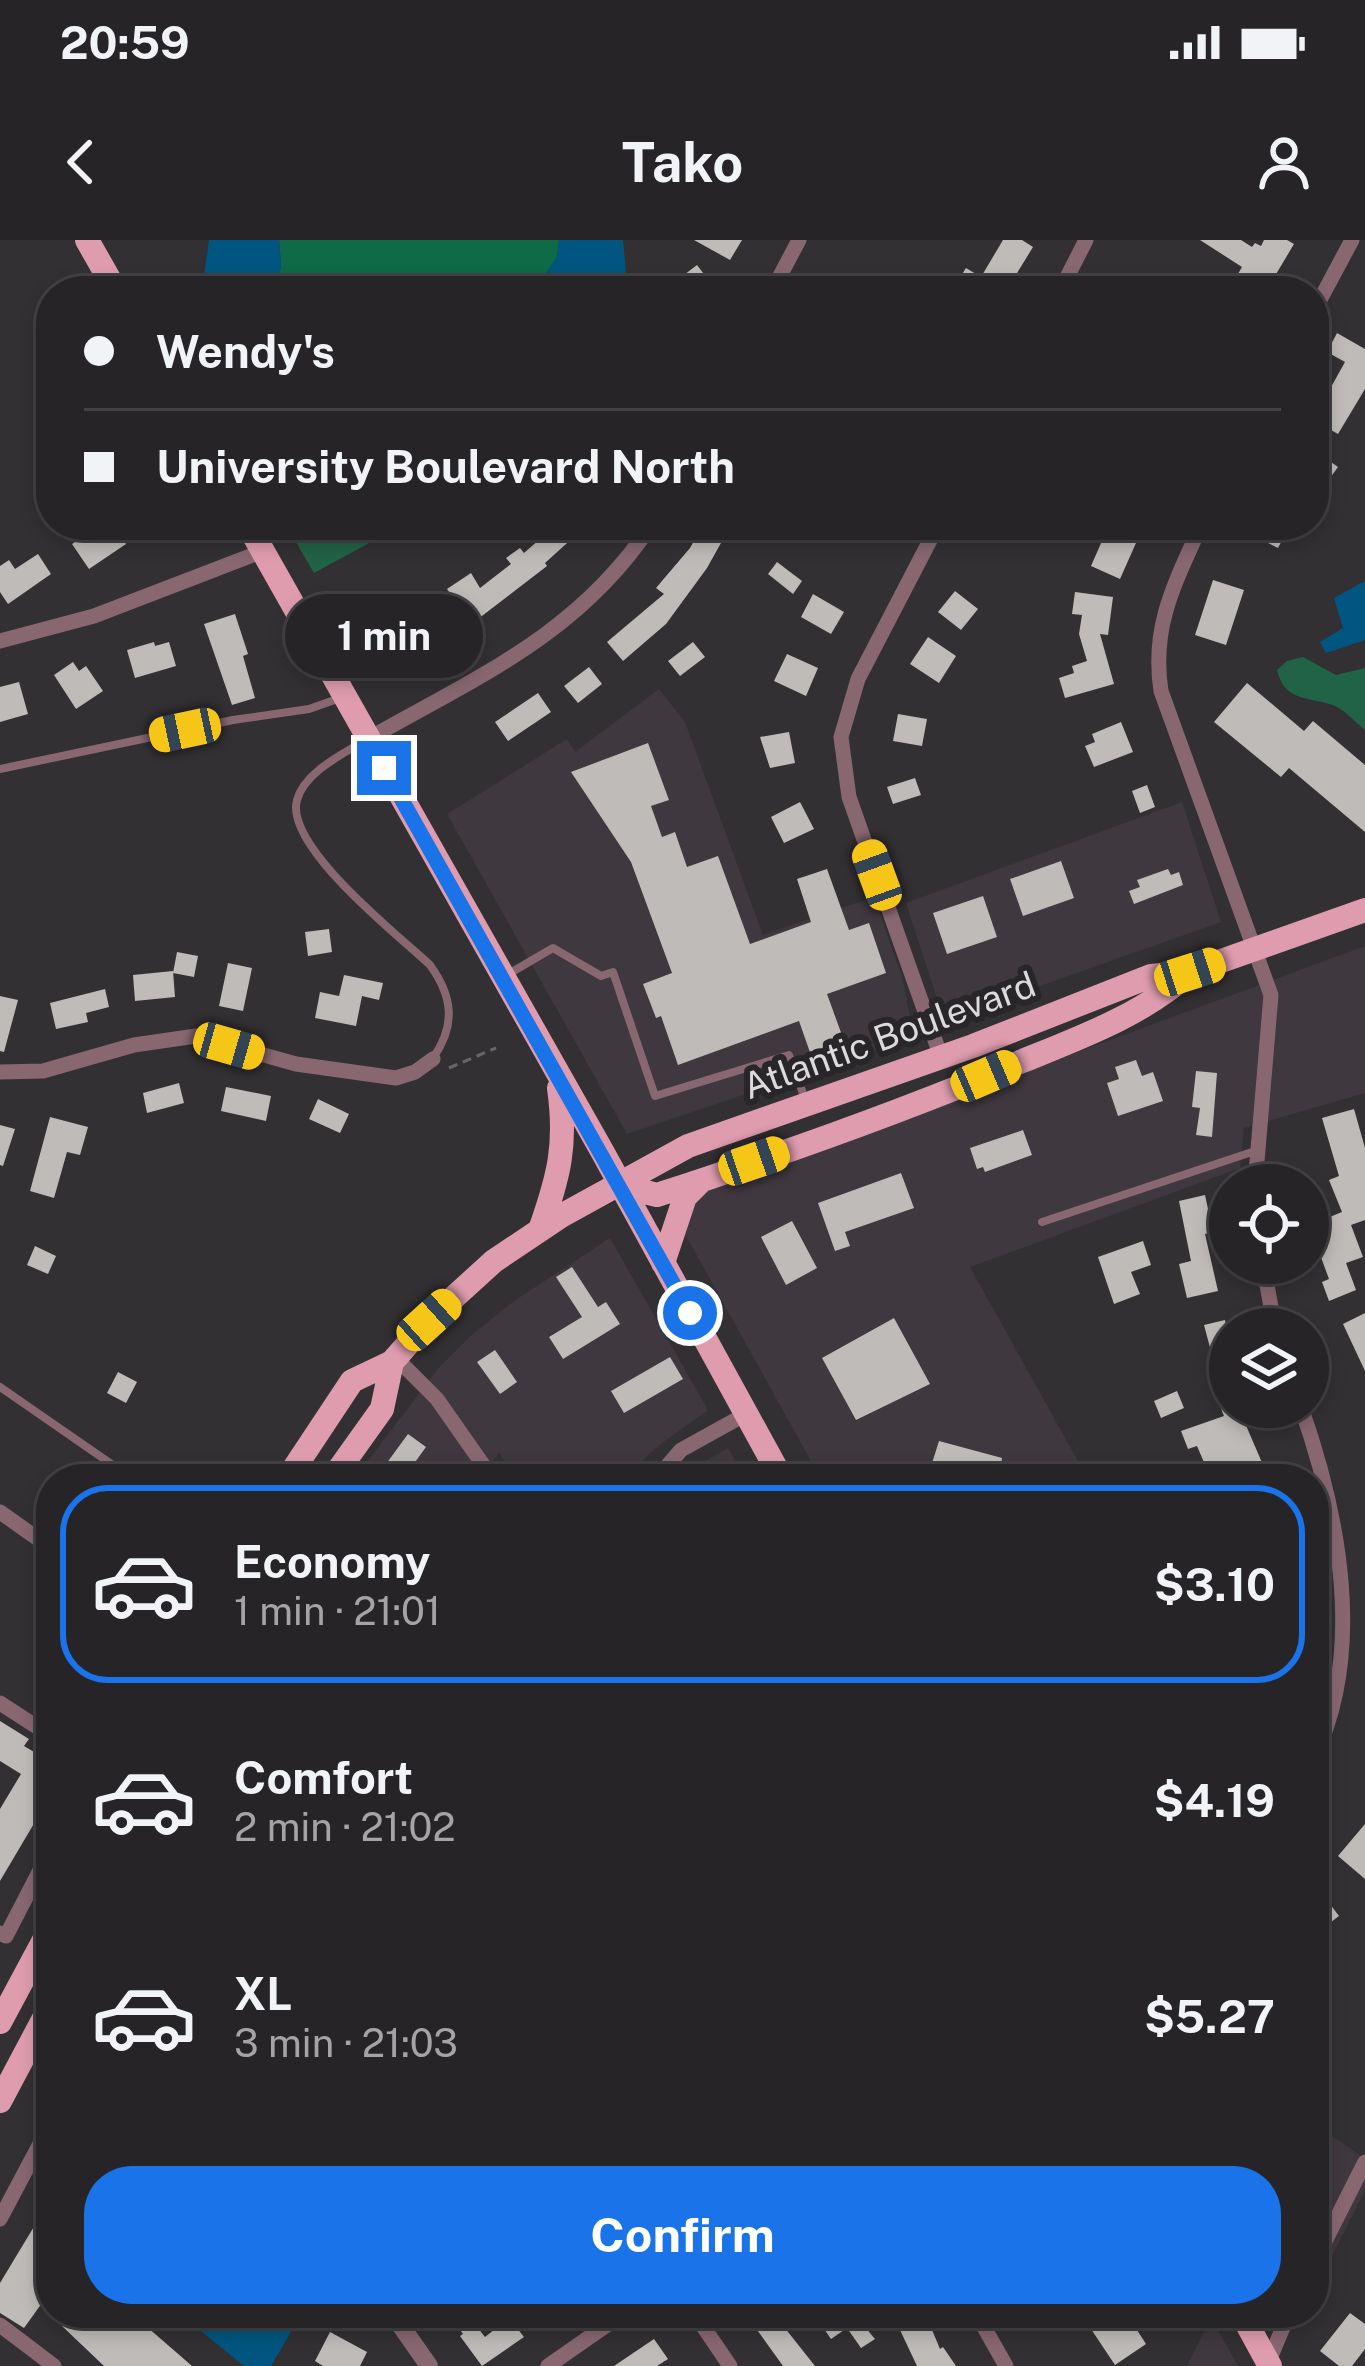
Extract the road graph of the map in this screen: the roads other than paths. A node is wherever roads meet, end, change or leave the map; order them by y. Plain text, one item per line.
1 (87, 240) edge
2 (799, 240) edge
3 (1086, 240) edge
4 (1352, 240) edge
5 (107, 276) edge
6 (780, 276) edge
7 (1068, 276) edge
8 (1329, 283) edge
9 (257, 540) edge
10 (641, 540) edge
11 (930, 540) edge
12 (1194, 540) edge
13 (263, 551) junction
14 (0, 641) edge
15 (344, 697) junction
16 (368, 739) junction
17 (0, 769) edge
18 (1365, 910) edge
19 (1256, 950) junction
20 (1190, 972) junction
21 (502, 977) junction
22 (941, 1057) junction
23 (433, 1059) joint
24 (0, 1072) edge
25 (557, 1073) junction
26 (807, 1106) junction
27 (1256, 1151) junction
28 (1256, 1164) edge
29 (700, 1180) junction
30 (622, 1186) junction
31 (1042, 1222) dead end
32 (540, 1230) junction
33 (663, 1263) junction
34 (394, 1360) junction
35 (0, 1387) edge
36 (746, 1414) junction
37 (1308, 1428) edge
38 (111, 1464) edge
39 (297, 1464) edge
40 (343, 1464) edge
41 (482, 1464) edge
42 (669, 1464) edge
43 (774, 1464) edge
44 (1321, 1464) edge
45 (1329, 1486) edge
46 (0, 1512) edge
47 (36, 1537) edge
48 (1361, 1594) dead end
49 (1358, 1659) dead end
50 (0, 1702) edge
51 (36, 1726) edge
52 (1329, 1734) edge
53 (36, 1878) edge
54 (0, 1933) edge
55 (36, 1953) edge
56 (2, 2011) edge
57 (36, 2033) edge
58 (0, 2101) edge
59 (36, 2151) edge
60 (1365, 2162) edge
61 (0, 2219) edge
62 (1329, 2233) edge
63 (0, 2325) edge
64 (402, 2328) edge
65 (602, 2328) edge
66 (704, 2328) edge
67 (984, 2328) edge
68 (1249, 2328) edge
69 (1282, 2328) edge
70 (1269, 2364) edge
71 (54, 2366) edge
72 (429, 2366) edge
73 (548, 2366) edge
74 (730, 2366) edge
75 (1006, 2366) edge

1 - 5 main road
2 - 6 street
3 - 7 street
4 - 8 street
9 - 13 main road
10 - 16 street
11 - 22 street
12 - 19 street
13 - 14 street
13 - 15 main road
15 - 16 main road
15 - 17 lane
16 - 21 main road
16 - 23 lane
18 - 19 main road, Atlantic Boulevard
19 - 20 main road, Atlantic Boulevard
19 - 27 street
20 - 22 main road, Atlantic Boulevard
20 - 29 main road, Atlantic Boulevard
21 - 25 main road
21 - 26 lane
22 - 26 main road, Atlantic Boulevard
23 - 24 street
25 - 30 main road
25 - 32 main road
26 - 30 main road, Atlantic Boulevard
27 - 28 street
27 - 31 lane
29 - 30 main road, Atlantic Boulevard
29 - 33 main road
30 - 32 main road, Atlantic Boulevard
30 - 33 main road
32 - 34 main road, Atlantic Boulevard
33 - 36 main road
34 - 39 main road, Atlantic Boulevard
34 - 40 main road, Atlantic Boulevard
34 - 41 street
35 - 38 lane
36 - 42 street
36 - 43 main road
37 - 44 street
45 - 48 street
46 - 47 street
49 - 52 street
50 - 51 street
53 - 54 street
55 - 56 main road
57 - 58 main road
59 - 61 street
60 - 62 street
63 - 71 street
64 - 72 street
65 - 73 street
66 - 74 street
67 - 75 street
68 - 70 main road
69 - 70 street

